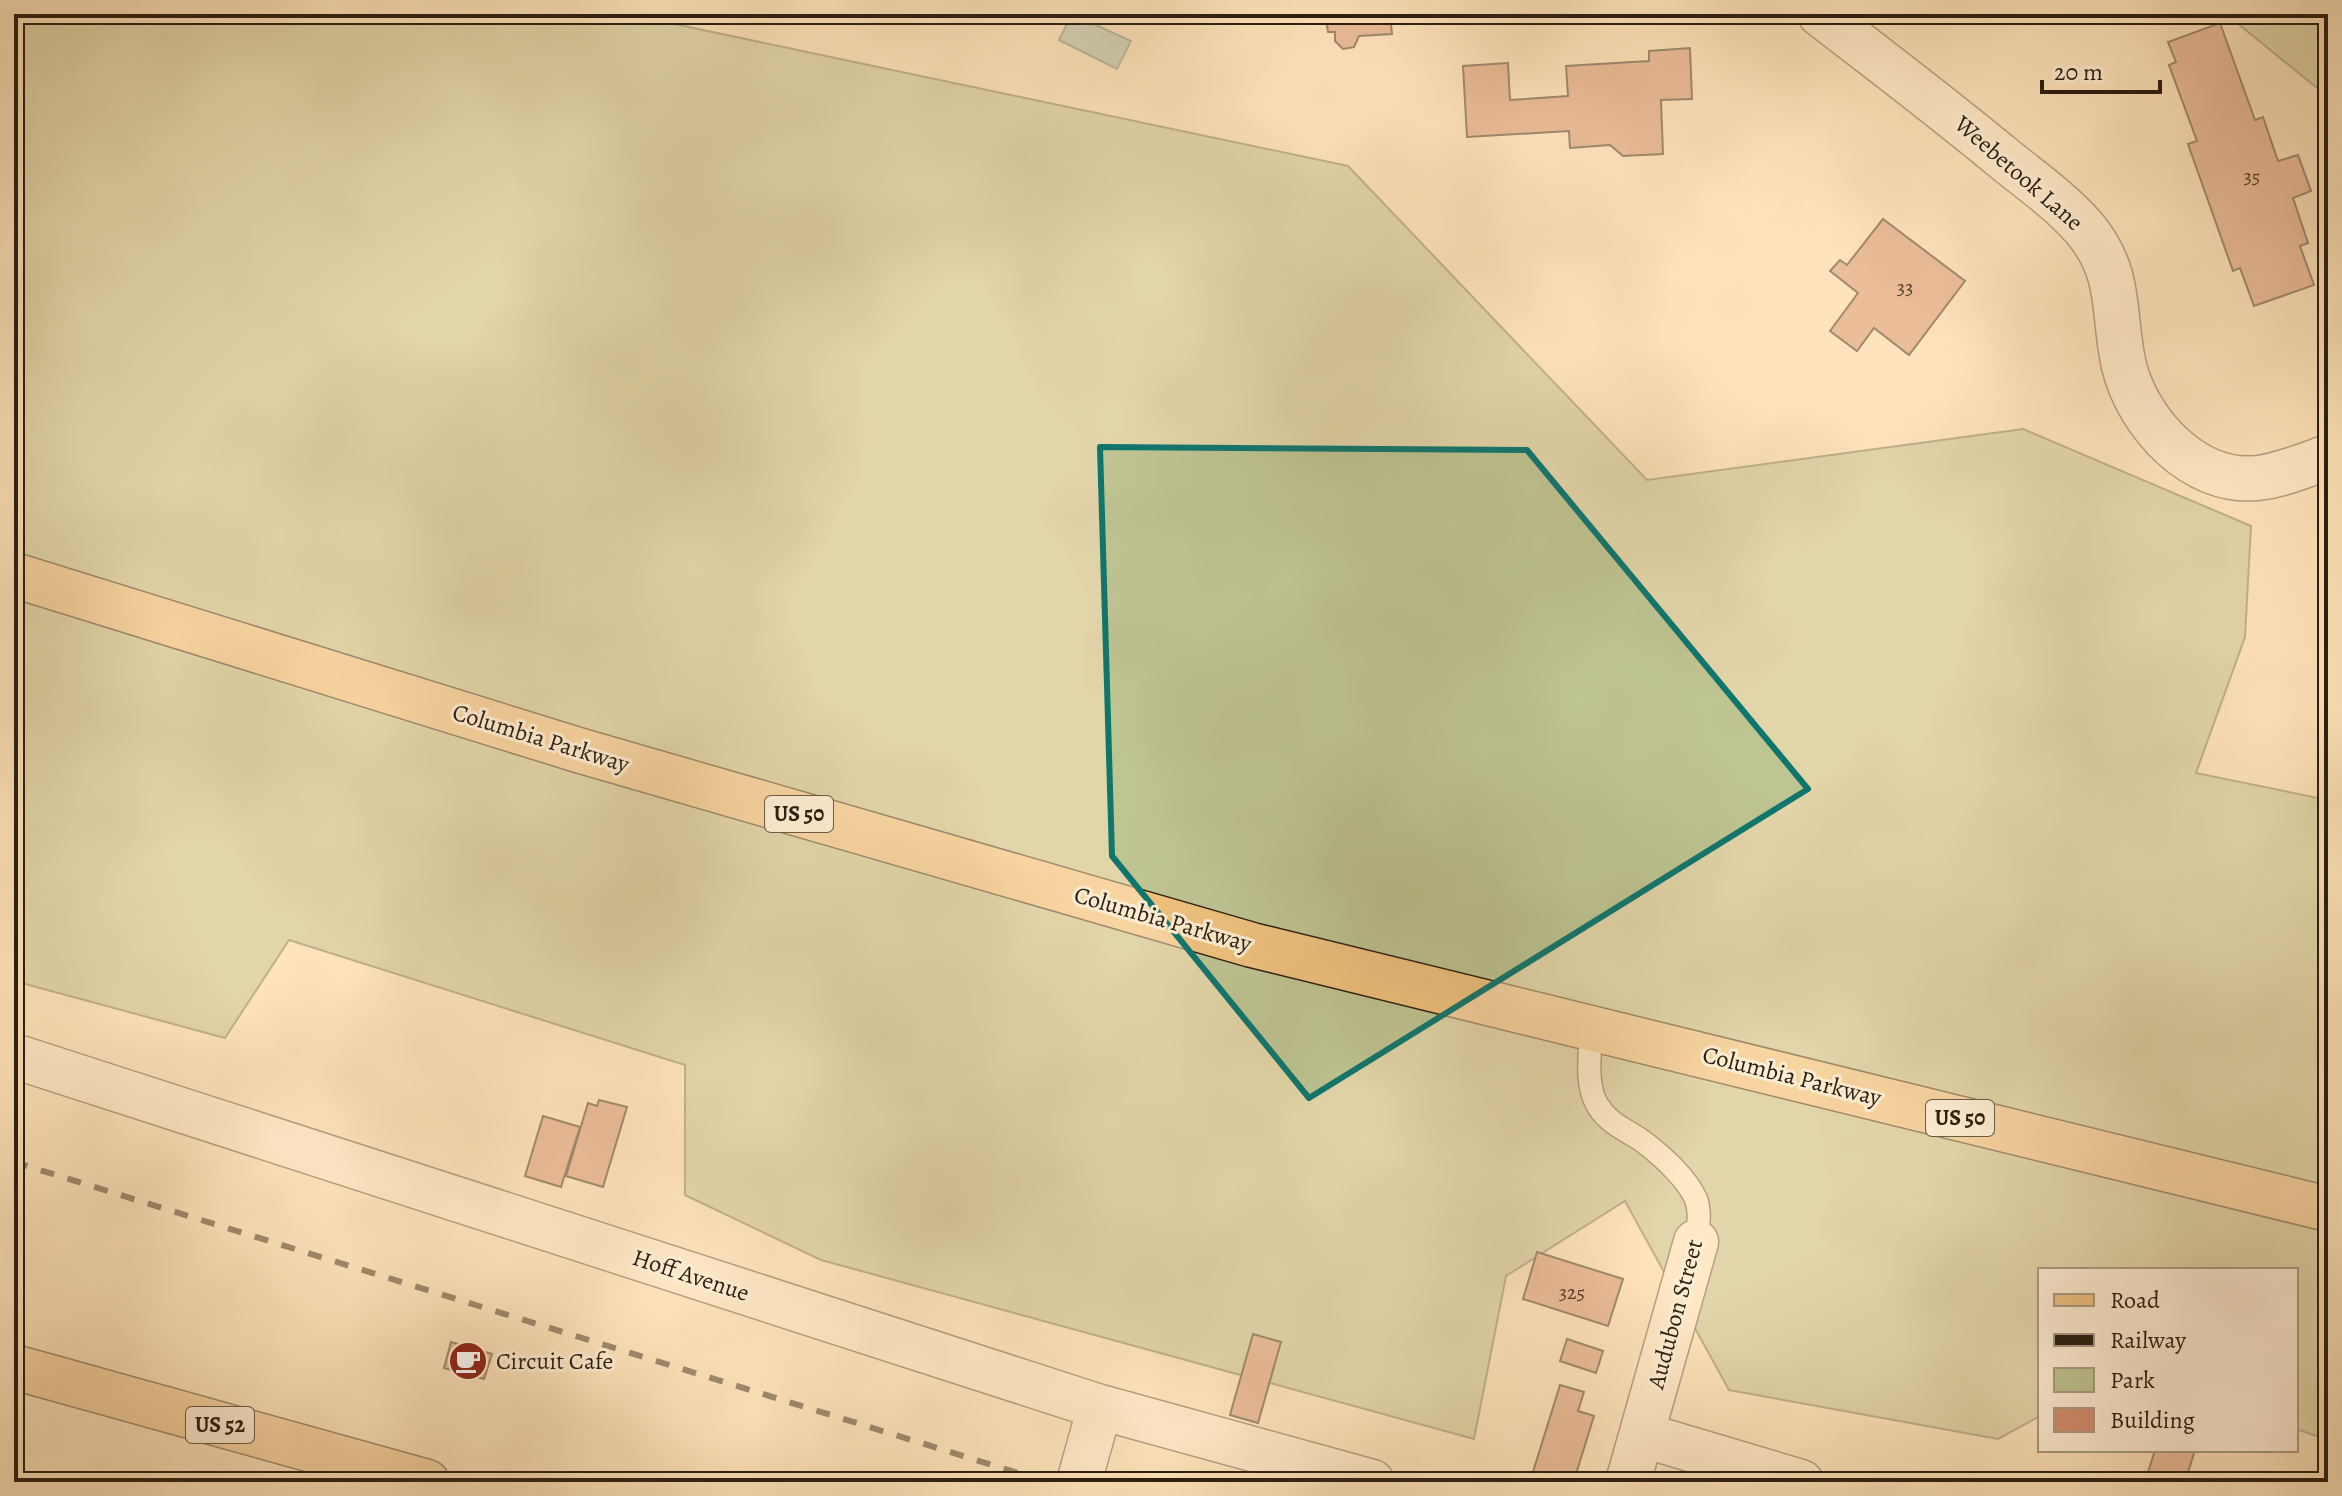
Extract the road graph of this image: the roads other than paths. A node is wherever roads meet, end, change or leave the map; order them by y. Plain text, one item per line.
1 (1820, 14) edge
2 (2328, 457) edge
3 (14, 575) edge
4 (1591, 1027) junction
5 (14, 1056) edge
6 (2328, 1209) edge
7 (1696, 1242) joint
8 (14, 1367) edge
9 (1100, 1407) junction
10 (1636, 1457) edge
11 (427, 1482) edge
12 (1079, 1482) edge
13 (1372, 1482) edge
14 (1801, 1482) edge

1 - 2 street, Weebetook Lane
3 - 4 main road, Columbia Parkway / US 50
4 - 6 main road, Columbia Parkway / US 50
4 - 7 lane, Audubon Street
5 - 9 street, Hoff Avenue
7 - 10 street, Audubon Street
8 - 11 main road, US 52
9 - 12 street
9 - 13 street, Hoff Avenue
10 - 14 street

